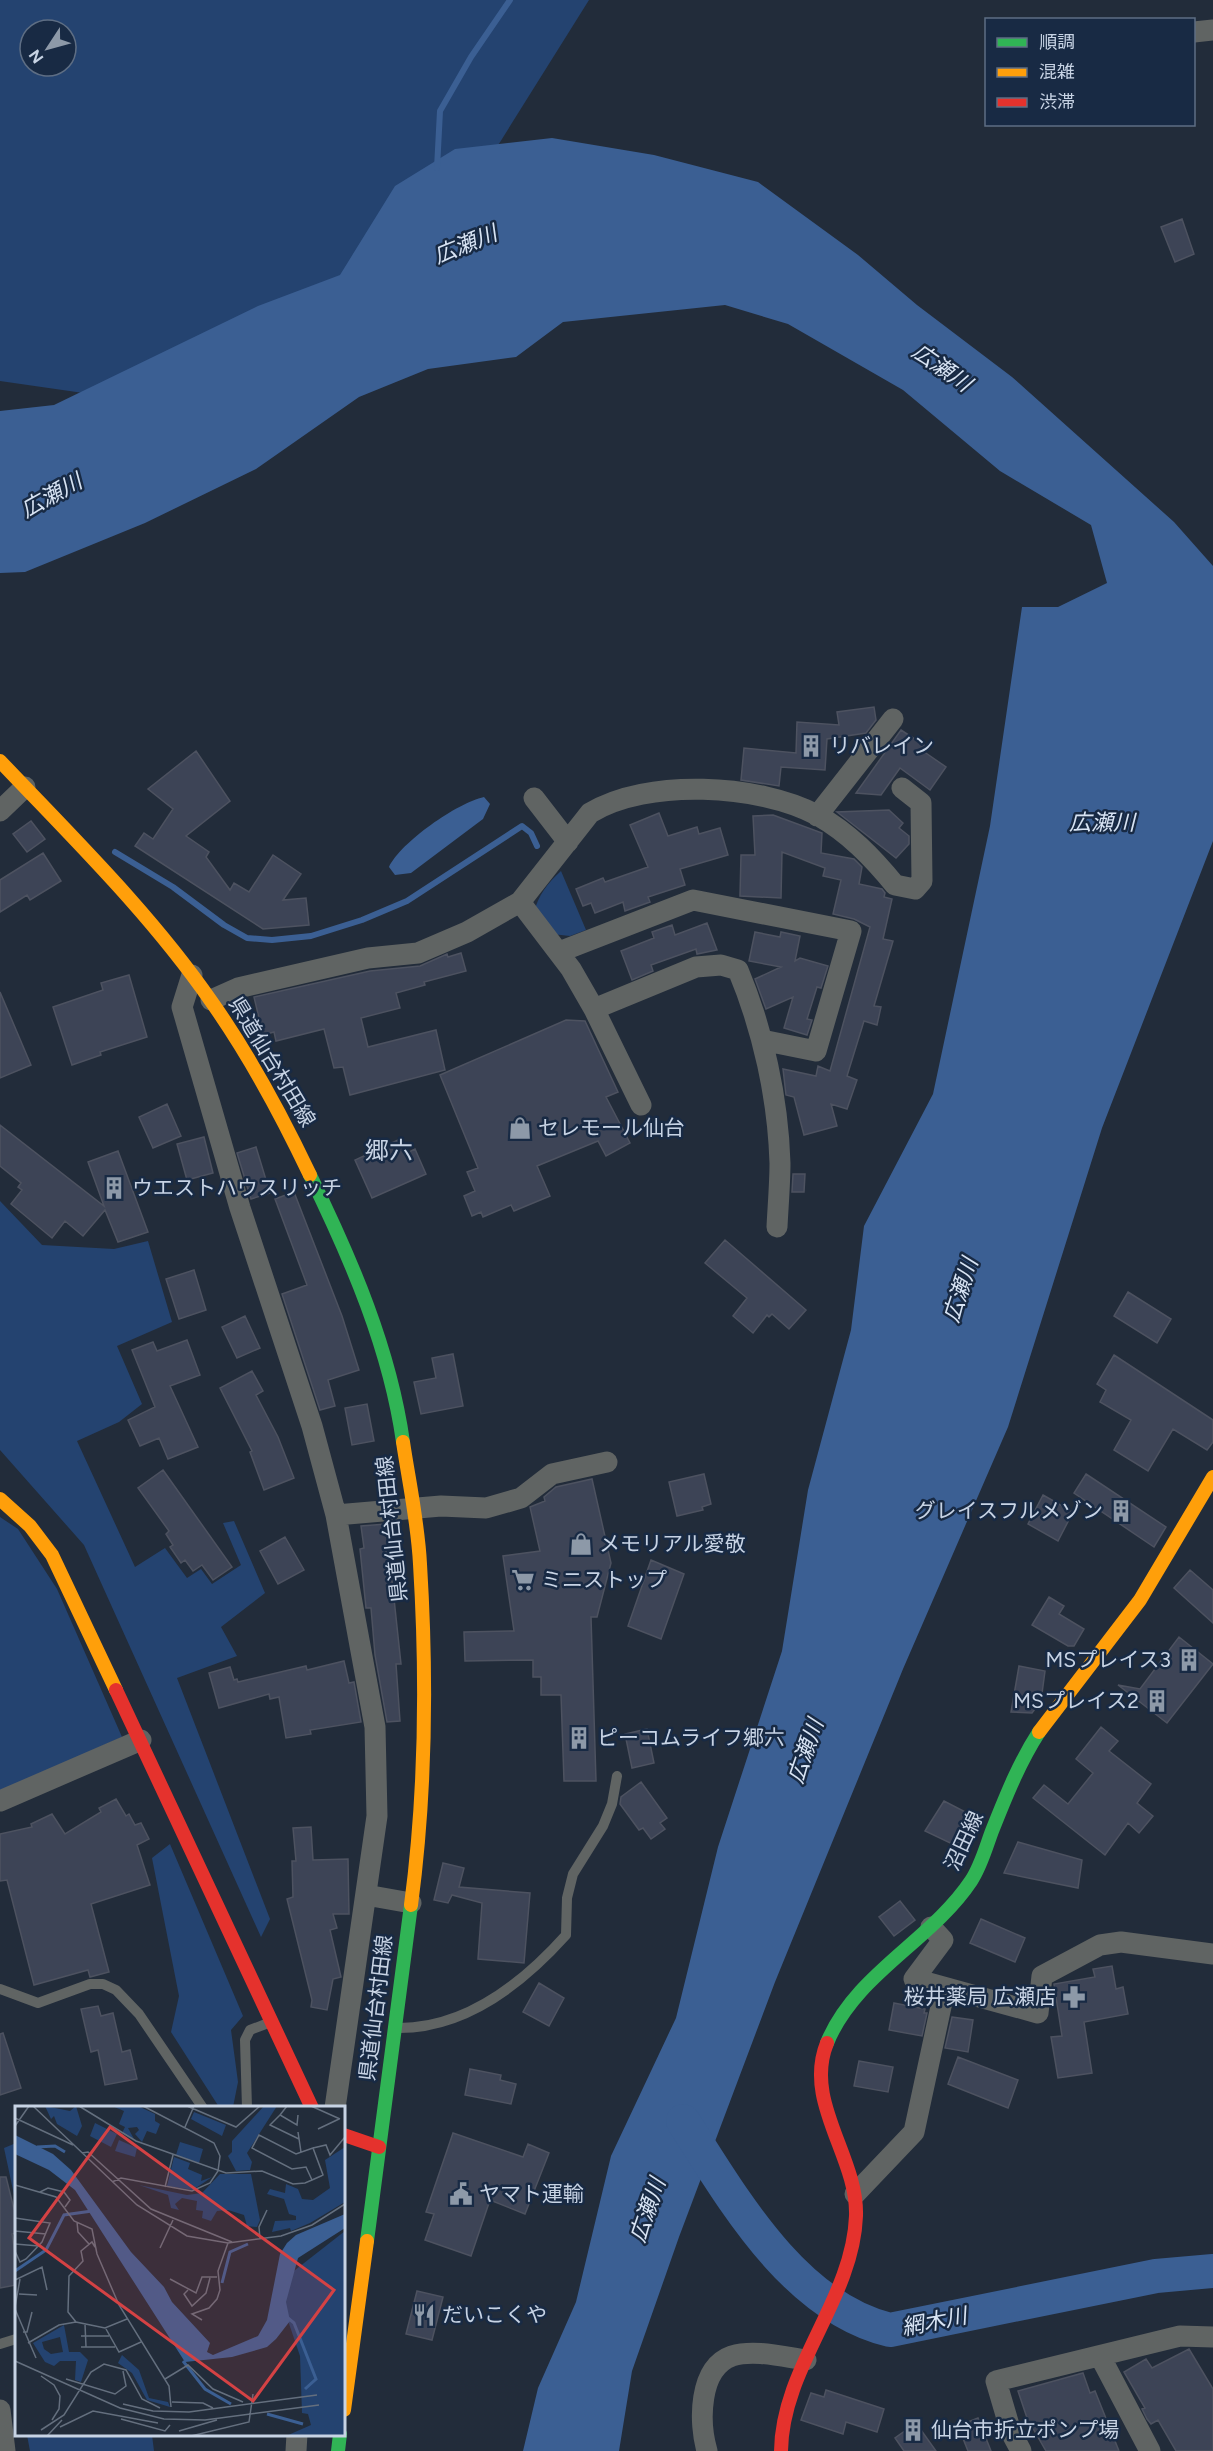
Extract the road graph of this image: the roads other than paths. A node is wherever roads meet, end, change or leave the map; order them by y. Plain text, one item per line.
1 (1213, 30) edge
2 (1195, 32) edge
3 (893, 719) dead end
4 (0, 761) edge
5 (25, 787) junction
6 (902, 788) dead end
7 (534, 798) dead end
8 (0, 811) edge
9 (818, 816) junction
10 (568, 842) junction
11 (520, 902) junction
12 (559, 952) junction
13 (192, 975) junction
14 (211, 1000) junction
15 (594, 1009) junction
16 (762, 1040) junction
17 (641, 1105) dead end
18 (777, 1227) dead end
19 (607, 1462) dead end
20 (1213, 1477) edge
21 (0, 1499) edge
22 (414, 1508) junction
23 (336, 1515) junction
24 (141, 1740) junction
25 (617, 1776) dead end
26 (0, 1801) edge
27 (366, 1895) junction
28 (411, 1903) junction
29 (931, 1926) junction
30 (1213, 1954) edge
31 (945, 1988) junction
32 (0, 1989) edge
33 (271, 2022) junction
34 (395, 2028) junction
35 (201, 2106) edge
36 (247, 2106) edge
37 (311, 2106) edge
38 (334, 2106) edge
39 (345, 2135) edge
40 (379, 2147) junction
41 (855, 2194) junction
42 (1213, 2337) edge
43 (15, 2339) edge
44 (0, 2344) edge
45 (1100, 2356) junction
46 (806, 2360) junction
47 (345, 2402) edge
48 (0, 2410) edge
49 (297, 2436) edge
50 (340, 2436) edge
51 (3, 2438) edge
52 (296, 2451) edge
53 (338, 2451) edge
54 (707, 2451) edge
55 (781, 2451) edge
56 (1021, 2451) edge
57 (1150, 2451) edge

1 - 2 street
3 - 9 street
4 - 5 street, 県道仙台村田線
5 - 8 street
5 - 13 street, 県道仙台村田線
6 - 9 street
7 - 10 street
9 - 10 street
10 - 11 street
11 - 12 street
11 - 14 street
12 - 15 street
12 - 16 street
13 - 14 street, 県道仙台村田線
13 - 23 street
14 - 22 street, 県道仙台村田線
15 - 16 street
15 - 17 street
16 - 18 street
19 - 22 street
20 - 29 street, 沼田線
21 - 24 street
22 - 23 street
22 - 28 street, 県道仙台村田線
23 - 27 street
24 - 26 street
24 - 33 street
25 - 34 lane
27 - 28 street
27 - 38 street
28 - 34 street, 県道仙台村田線
29 - 31 street
29 - 41 street, 沼田線
30 - 31 street
31 - 41 street
32 - 35 lane
33 - 36 lane
33 - 37 street
34 - 40 street, 県道仙台村田線
39 - 40 street
40 - 47 street, 県道仙台村田線
41 - 46 street, 沼田線
42 - 45 street
43 - 44 lane
45 - 56 street
45 - 57 street
46 - 54 street
46 - 55 street, 沼田線
48 - 51 street
49 - 52 street
50 - 53 street

